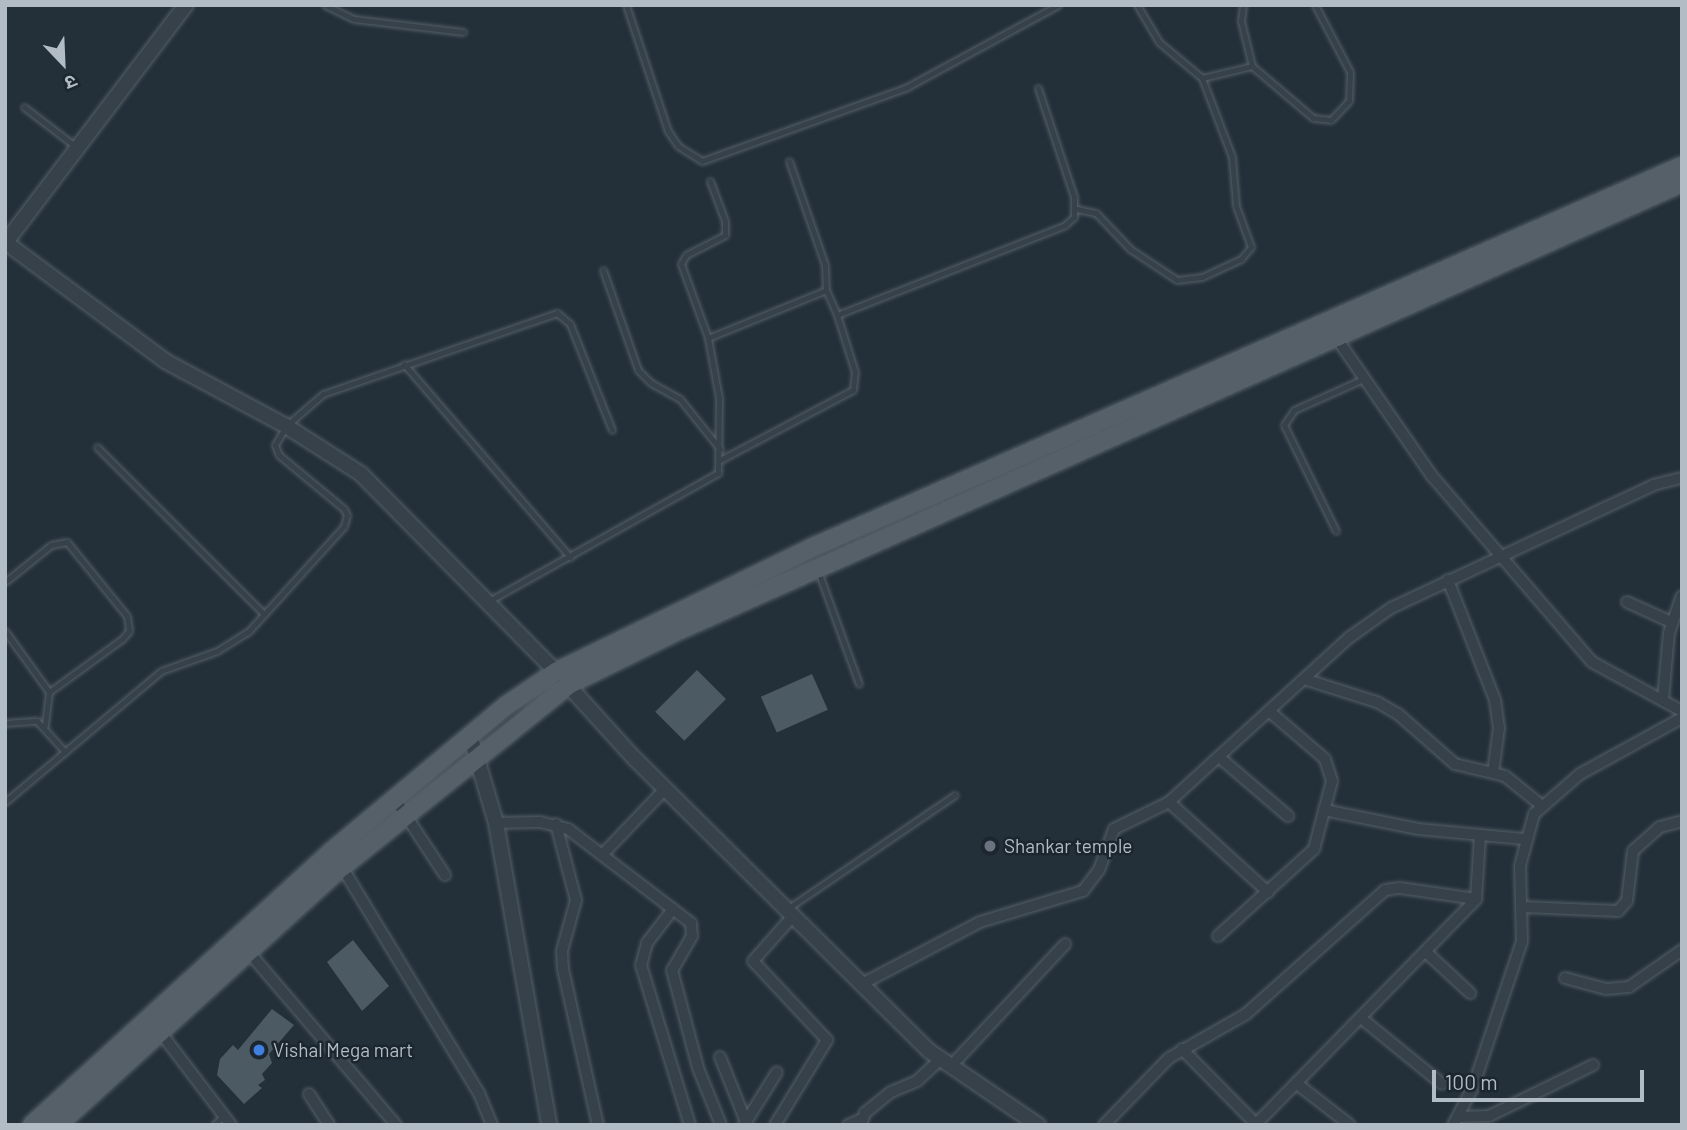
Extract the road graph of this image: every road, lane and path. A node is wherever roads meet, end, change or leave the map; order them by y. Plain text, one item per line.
1 (186, 5) edge
2 (324, 5) edge
3 (626, 5) edge
4 (1058, 5) edge
5 (1137, 5) edge
6 (1243, 5) edge
7 (1315, 5) edge
8 (463, 32) dead end
9 (1252, 66) junction
10 (1202, 78) junction
11 (1038, 88) dead end
12 (24, 107) dead end
13 (78, 148) junction
14 (789, 161) dead end
15 (1682, 166) edge
16 (710, 181) dead end
17 (1682, 183) edge
18 (1077, 209) junction
19 (6, 242) edge
20 (603, 270) dead end
21 (826, 290) junction
22 (837, 315) junction
23 (1324, 320) junction
24 (708, 338) junction
25 (1337, 339) junction
26 (404, 364) junction
27 (1365, 378) junction
28 (286, 426) junction
29 (612, 430) dead end
30 (97, 447) dead end
31 (720, 449) junction
32 (720, 460) junction
33 (1682, 478) edge
34 (1336, 531) dead end
35 (1499, 555) junction
36 (570, 556) junction
37 (817, 568) junction
38 (1448, 580) junction
39 (5, 582) edge
40 (1682, 596) edge
41 (485, 603) junction
42 (1627, 603) dead end
43 (264, 614) junction
44 (1671, 622) junction
45 (5, 631) edge
46 (562, 678) junction
47 (1304, 679) junction
48 (859, 684) dead end
49 (49, 692) junction
50 (1663, 700) junction
51 (1269, 711) junction
52 (1682, 711) edge
53 (1682, 718) edge
54 (5, 723) edge
55 (45, 726) junction
56 (470, 736) junction
57 (65, 752) junction
58 (477, 754) junction
59 (1219, 757) junction
60 (1493, 773) junction
61 (665, 789) junction
62 (955, 795) dead end
63 (5, 802) edge
64 (1169, 802) junction
65 (401, 806) junction
66 (1542, 806) junction
67 (1324, 810) junction
68 (1288, 816) dead end
69 (1682, 821) edge
70 (496, 823) junction
71 (556, 824) junction
72 (1480, 836) junction
73 (1524, 839) junction
74 (603, 855) junction
75 (342, 867) junction
76 (445, 874) dead end
77 (1268, 892) junction
78 (1476, 899) junction
79 (1523, 907) junction
80 (673, 909) junction
81 (789, 913) junction
82 (1218, 936) dead end
83 (1065, 944) dead end
84 (1682, 950) edge
85 (248, 951) junction
86 (1427, 953) junction
87 (1564, 978) dead end
88 (862, 984) junction
89 (1470, 993) dead end
90 (1361, 1018) junction
91 (154, 1023) junction
92 (1182, 1049) junction
93 (720, 1057) dead end
94 (946, 1063) junction
95 (1592, 1065) dead end
96 (777, 1072) dead end
97 (1296, 1083) junction
98 (1442, 1084) dead end
99 (309, 1094) dead end
100 (224, 1115) junction
101 (1456, 1121) edge
102 (861, 1122) edge
103 (745, 1123) edge
104 (1257, 1123) edge
105 (32, 1125) edge
106 (58, 1125) edge
107 (214, 1125) edge
108 (232, 1125) edge
109 (329, 1125) edge
110 (396, 1125) edge
111 (492, 1125) edge
112 (548, 1125) edge
113 (598, 1125) edge
114 (690, 1125) edge
115 (721, 1125) edge
116 (775, 1125) edge
117 (848, 1125) edge
118 (1038, 1125) edge
119 (1104, 1125) edge
120 (1350, 1125) edge

1 - 13 street
2 - 8 lane
3 - 4 lane
5 - 10 lane
6 - 9 lane
7 - 9 lane
9 - 10 lane
10 - 18 lane
11 - 18 lane
12 - 13 lane
13 - 19 street
14 - 21 lane
15 - 23 main road
16 - 24 lane
17 - 25 main road
18 - 22 lane
19 - 28 street
20 - 31 lane
21 - 22 lane
21 - 24 lane
22 - 32 lane
23 - 25 street
23 - 46 main road
24 - 31 lane
25 - 27 street
25 - 37 main road
26 - 28 lane
26 - 29 lane
26 - 36 lane
27 - 34 lane
27 - 35 street
28 - 41 street
28 - 43 lane
30 - 43 lane
31 - 32 lane
32 - 36 lane
33 - 35 street
35 - 38 street
35 - 50 street
36 - 41 lane
37 - 46 main road
37 - 48 lane
38 - 47 street
38 - 60 street
39 - 49 lane
40 - 44 street
41 - 46 street
42 - 44 street
43 - 57 lane
44 - 50 street
45 - 49 lane
46 - 56 main road
46 - 58 main road
46 - 61 street
47 - 51 street
47 - 60 street
49 - 55 lane
50 - 52 street
51 - 59 street
51 - 67 street
53 - 66 street
54 - 55 lane
55 - 57 lane
56 - 58 street
56 - 65 main road
57 - 63 lane
58 - 65 main road
58 - 70 street
59 - 64 street
59 - 68 street
60 - 66 street
61 - 74 street
61 - 81 street
62 - 81 lane
64 - 77 street
64 - 88 street
65 - 75 main road
65 - 76 street
65 - 91 main road
66 - 73 street
67 - 72 street
67 - 77 street
69 - 79 street
70 - 71 street
70 - 112 street
71 - 74 street
71 - 113 street
72 - 73 street
72 - 78 street
73 - 79 street
74 - 80 street
75 - 85 main road
75 - 111 street
77 - 82 street
78 - 86 street
78 - 92 street
79 - 101 street
80 - 114 street
80 - 115 street
81 - 88 street
81 - 116 street
83 - 94 street
84 - 87 street
85 - 91 main road
85 - 110 street
86 - 89 street
86 - 90 street
88 - 94 street
90 - 97 street
90 - 98 street
91 - 100 street
91 - 105 main road
91 - 106 main road
92 - 104 street
92 - 119 street
93 - 103 street
94 - 102 street
94 - 118 street
95 - 101 street
96 - 103 street
97 - 104 street
97 - 120 street
99 - 109 street
100 - 107 lane
100 - 108 street
102 - 117 street

